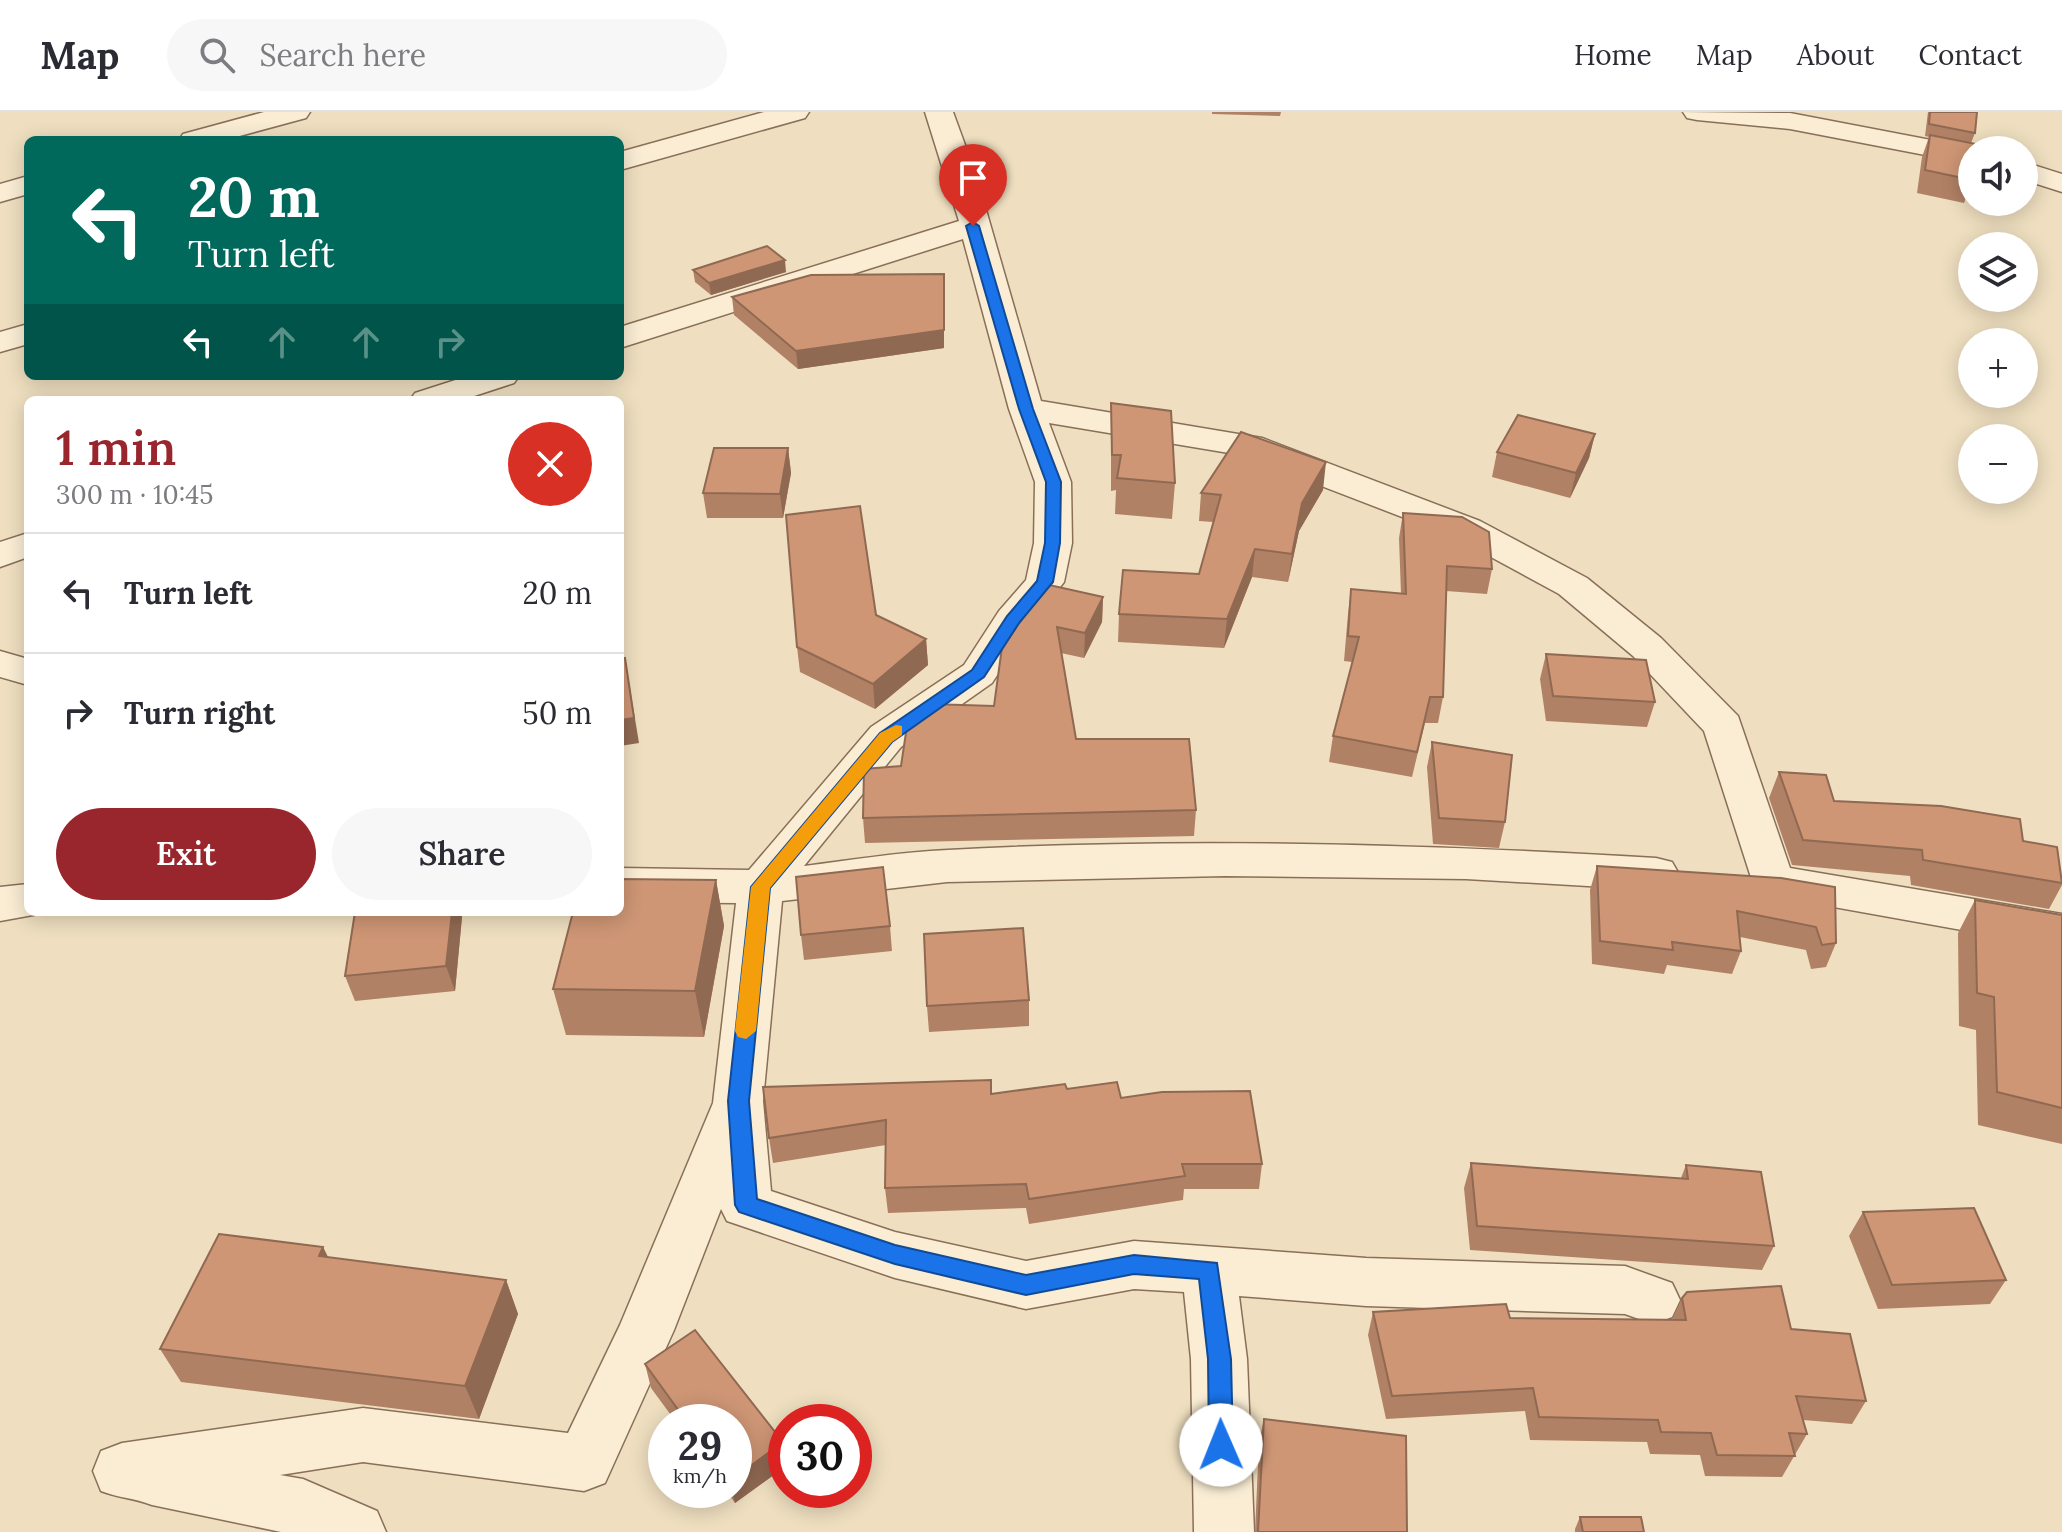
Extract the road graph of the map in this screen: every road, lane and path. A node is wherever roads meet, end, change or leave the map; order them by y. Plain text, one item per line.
1 (296, 112) edge
2 (795, 112) edge
3 (939, 112) edge
4 (1697, 112) edge
5 (208, 136) edge
6 (1958, 152) edge
7 (624, 160) edge
8 (2038, 175) edge
9 (2062, 183) edge
10 (24, 186) edge
11 (0, 193) edge
12 (973, 226) junction
13 (24, 335) edge
14 (624, 337) edge
15 (0, 342) edge
16 (490, 380) edge
17 (440, 396) edge
18 (1026, 409) junction
19 (24, 546) edge
20 (0, 555) edge
21 (0, 664) edge
22 (24, 671) edge
23 (1772, 881) junction
24 (624, 885) edge
25 (761, 887) junction
26 (24, 901) edge
27 (0, 904) edge
28 (2062, 931) edge
29 (738, 1101) junction
30 (1209, 1270) junction
31 (1653, 1300) dead end
32 (356, 1532) edge
33 (1224, 1532) edge

1 - 5 street
2 - 7 street
3 - 12 street
4 - 6 street
8 - 9 street
10 - 11 street
12 - 14 street
12 - 18 street
13 - 15 street
16 - 17 street
18 - 23 street
18 - 25 street
19 - 20 street
21 - 22 street
23 - 25 street
23 - 28 street
24 - 25 street
25 - 29 street
26 - 27 street
29 - 30 street
29 - 32 street
30 - 31 street
30 - 33 street

